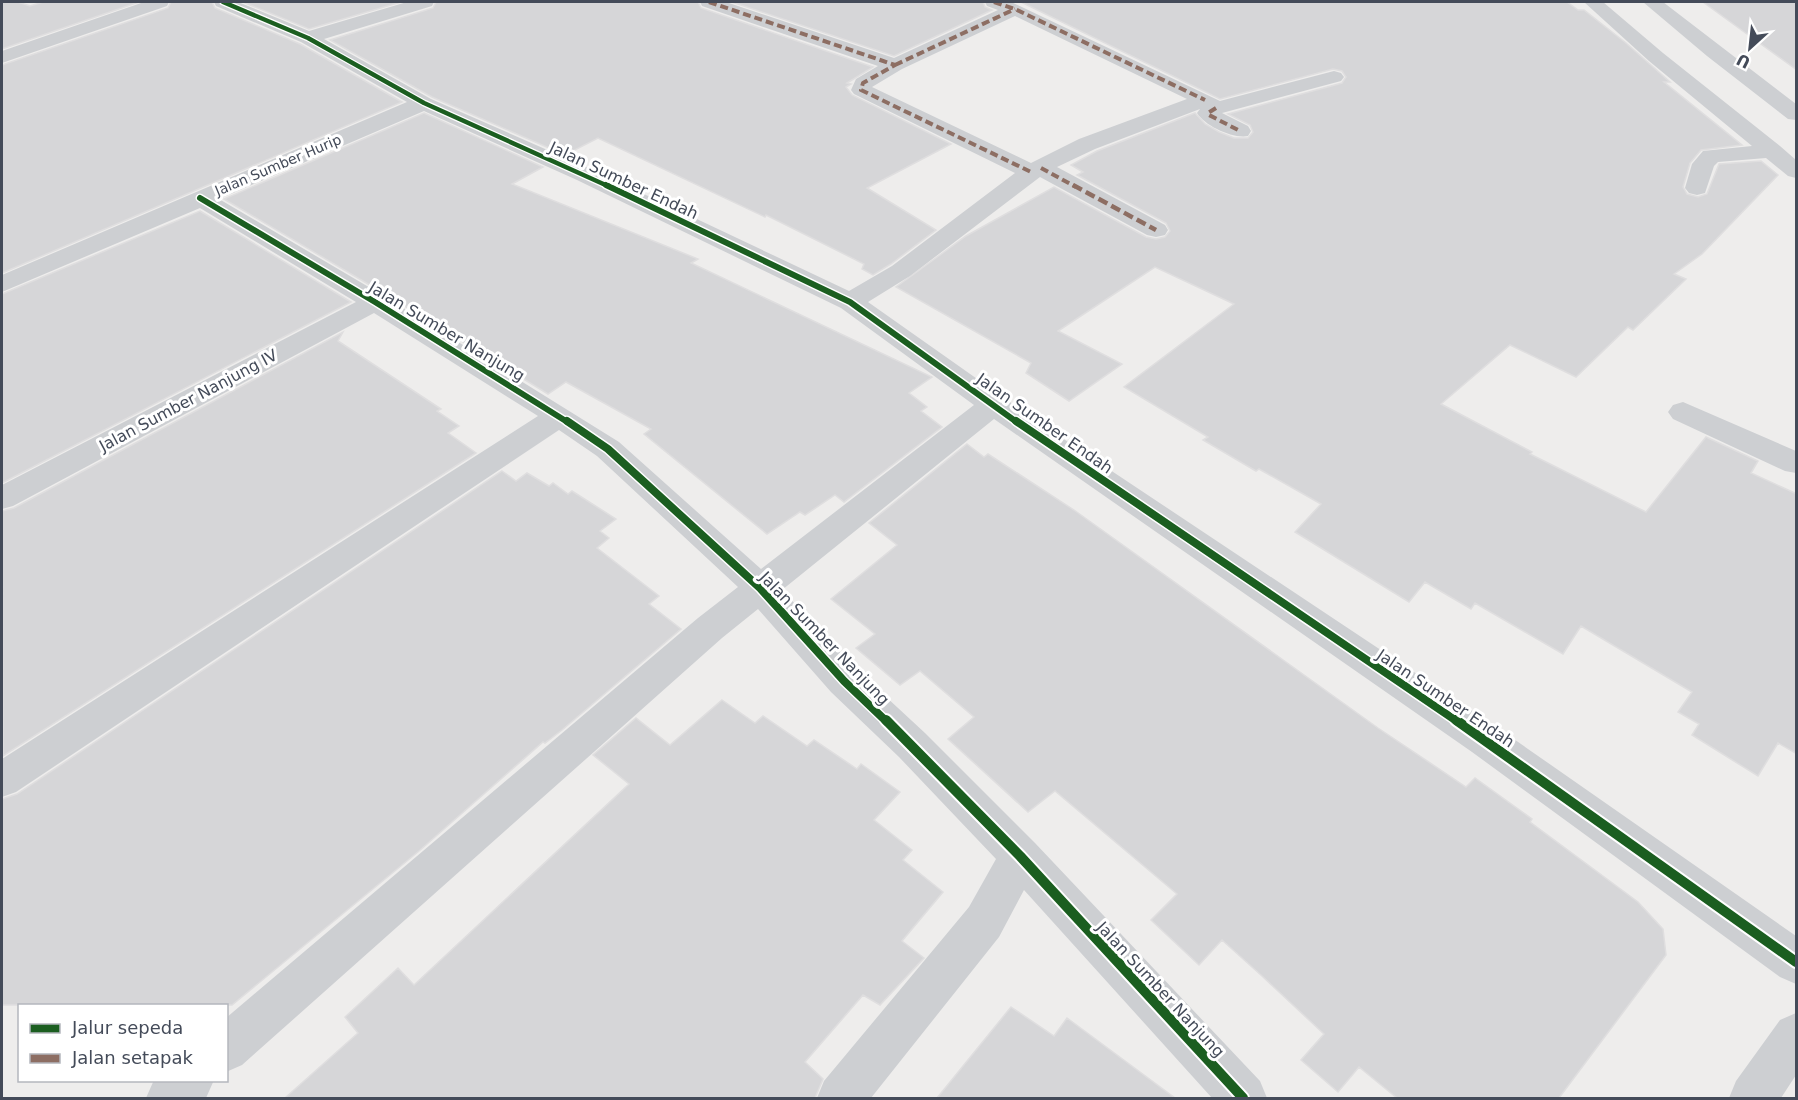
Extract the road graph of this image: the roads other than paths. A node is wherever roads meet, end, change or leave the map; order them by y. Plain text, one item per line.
1 (160, 2) edge
2 (223, 2) edge
3 (425, 2) edge
4 (709, 2) edge
5 (1593, 2) edge
6 (1652, 2) edge
7 (1003, 4) edge
8 (308, 38) junction
9 (2, 57) edge
10 (895, 65) junction
11 (1334, 77) dead end
12 (424, 103) junction
13 (1211, 104) junction
14 (1797, 114) edge
15 (1240, 131) dead end
16 (1772, 151) junction
17 (1036, 170) junction
18 (1797, 171) edge
19 (1697, 188) dead end
20 (200, 198) junction
21 (1156, 230) dead end
22 (2, 284) edge
23 (375, 302) junction
24 (850, 302) junction
25 (993, 405) junction
26 (1683, 412) dead end
27 (559, 416) junction
28 (1797, 464) edge
29 (2, 498) edge
30 (760, 588) junction
31 (2, 780) edge
32 (1020, 856) junction
33 (1797, 962) edge
34 (1797, 1036) edge
35 (228, 1047) edge
36 (189, 1082) edge
37 (170, 1098) edge
38 (841, 1098) edge
39 (1243, 1098) edge
40 (1753, 1098) edge

1 - 9 street
2 - 8 street, Jalan Sumber Endah
3 - 8 street
4 - 10 street
5 - 16 street
6 - 14 street
7 - 10 street
7 - 13 street
8 - 12 street, Jalan Sumber Endah
10 - 17 street
11 - 13 street
12 - 20 street, Jalan Sumber Hurip
12 - 24 street, Jalan Sumber Endah
13 - 15 street
13 - 17 street
16 - 18 street
16 - 19 street
17 - 21 street
17 - 24 street
20 - 22 street, Jalan Sumber Hurip
20 - 23 street, Jalan Sumber Nanjung
23 - 27 street, Jalan Sumber Nanjung
23 - 29 street, Jalan Sumber Nanjung IV
24 - 25 street, Jalan Sumber Endah
25 - 30 street
25 - 33 street, Jalan Sumber Endah
26 - 28 street
27 - 30 street, Jalan Sumber Nanjung
27 - 31 street
30 - 32 street, Jalan Sumber Nanjung
30 - 35 street
32 - 38 street
32 - 39 street, Jalan Sumber Nanjung
34 - 40 street
36 - 37 street

